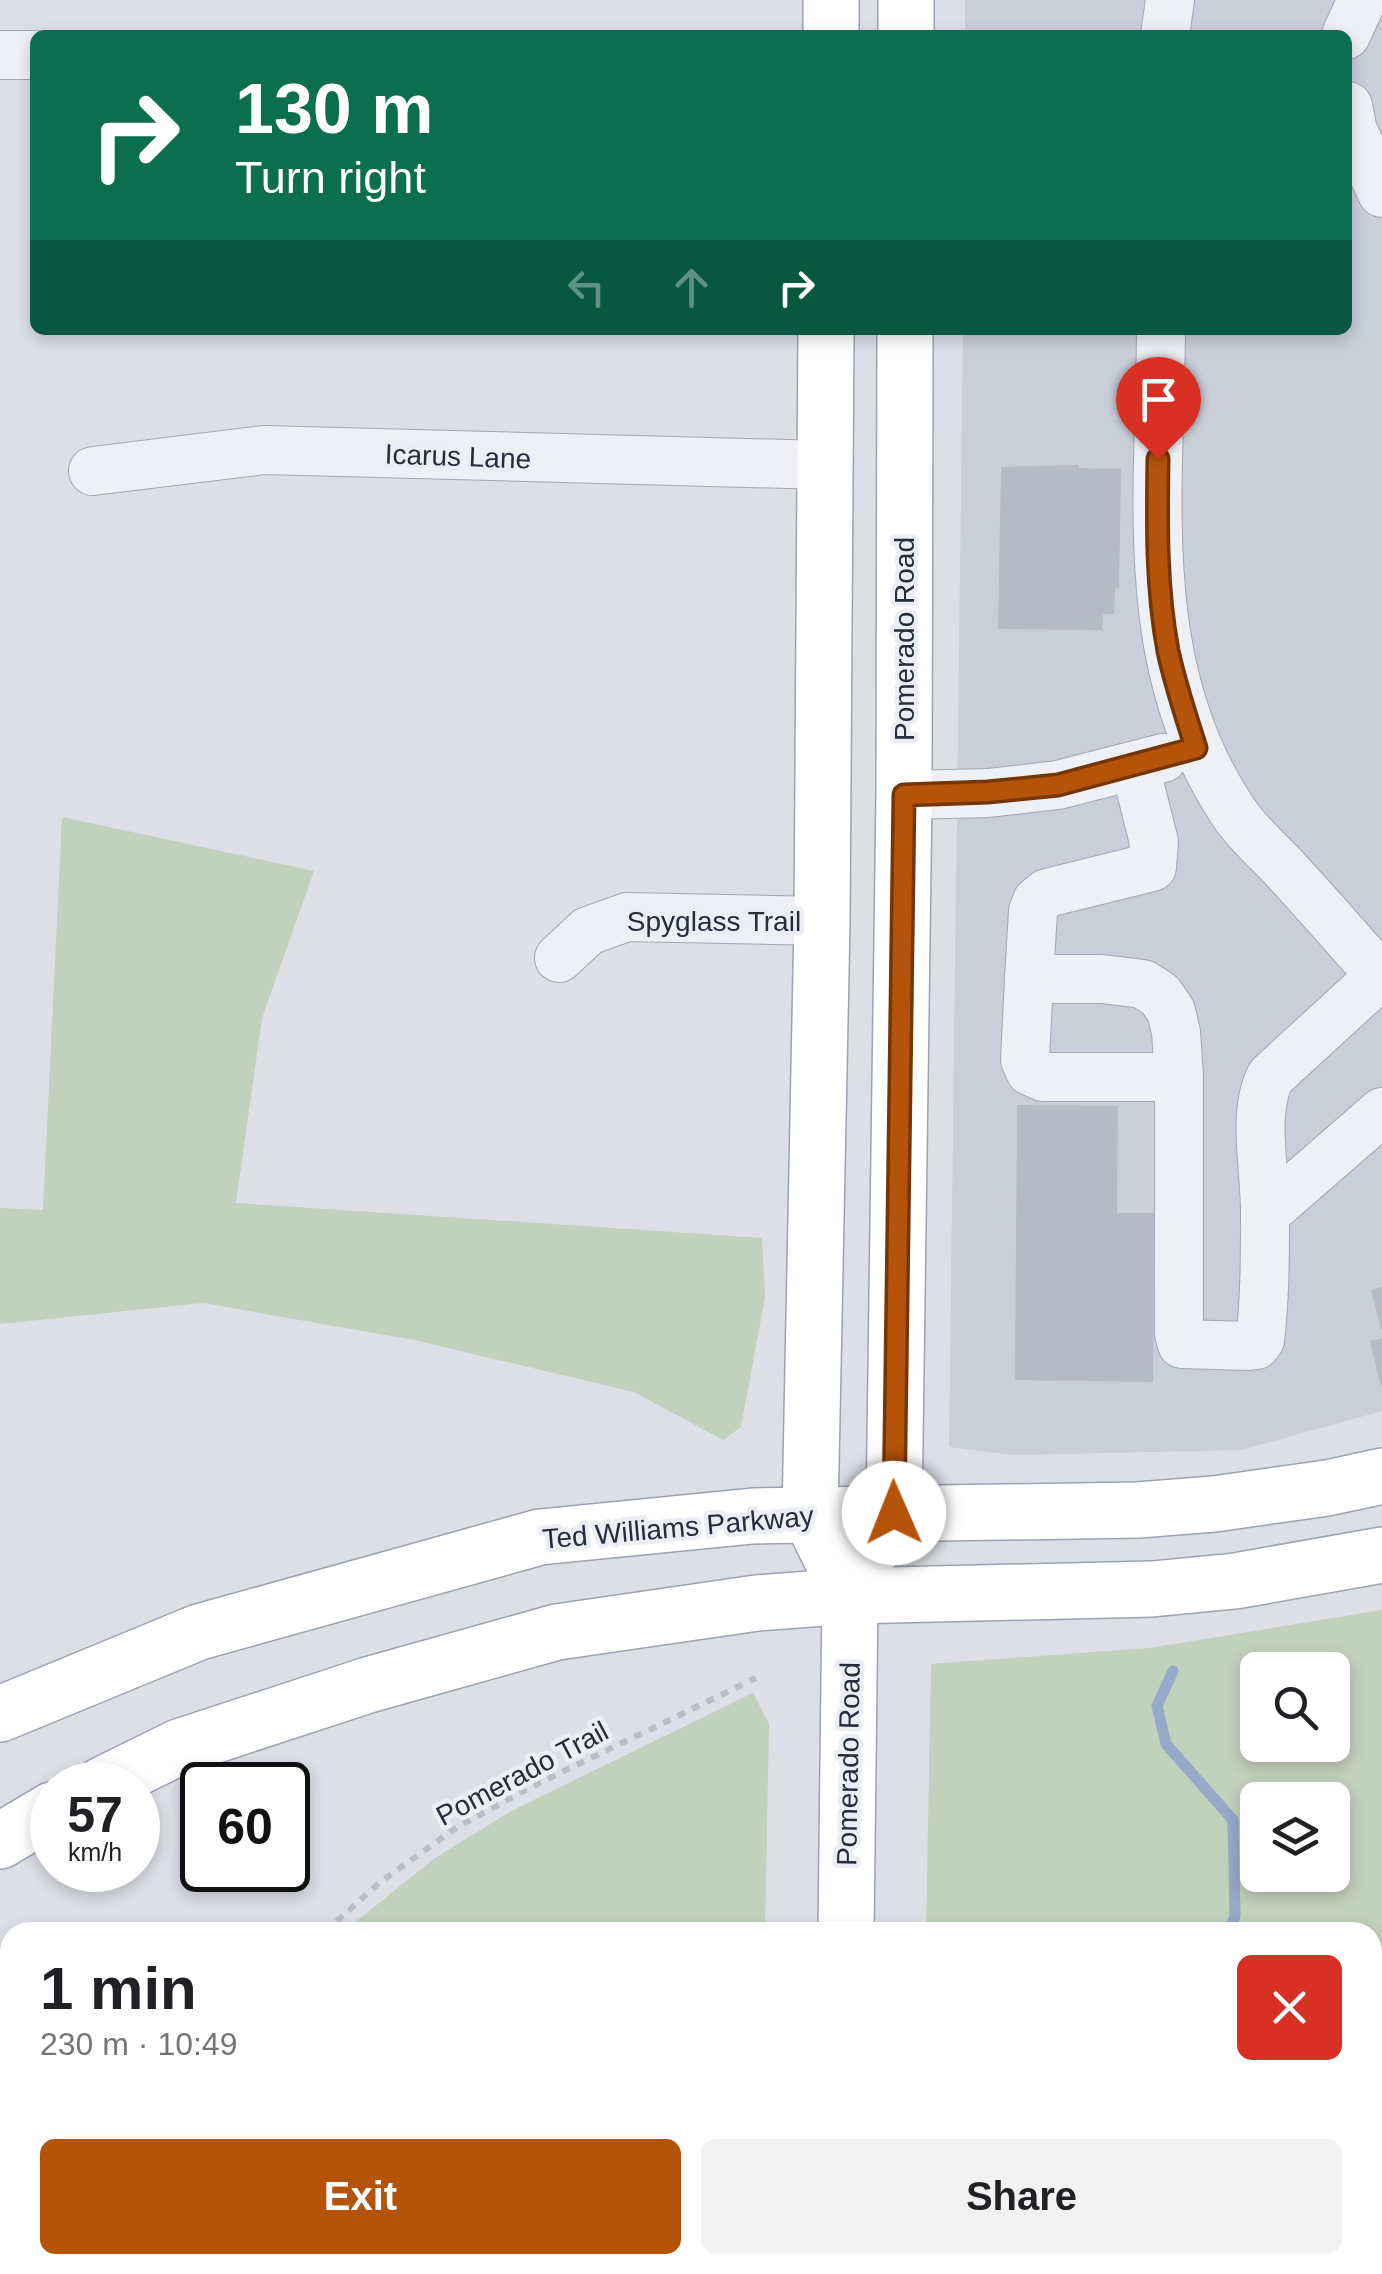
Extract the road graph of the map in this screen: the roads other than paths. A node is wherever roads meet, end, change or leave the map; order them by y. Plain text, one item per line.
1 (832, 0) edge
2 (906, 0) edge
3 (1170, 0) edge
4 (1362, 0) edge
5 (831, 30) edge
6 (906, 30) edge
7 (1166, 30) edge
8 (1348, 30) edge
9 (0, 55) edge
10 (30, 55) edge
11 (1352, 126) edge
12 (1382, 193) edge
13 (826, 335) edge
14 (905, 335) edge
15 (1161, 335) edge
16 (824, 466) junction
17 (93, 471) dead end
18 (1196, 748) junction
19 (1135, 766) junction
20 (904, 795) junction
21 (822, 921) junction
22 (559, 958) dead end
23 (1381, 977) edge
24 (1030, 978) junction
25 (1179, 1078) junction
26 (1382, 1112) edge
27 (1266, 1213) junction
28 (1382, 1476) edge
29 (894, 1513) junction
30 (810, 1515) junction
31 (1382, 1556) edge
32 (850, 1596) junction
33 (0, 1714) edge
34 (149, 1762) edge
35 (30, 1823) edge
36 (0, 1841) edge
37 (846, 1922) edge

1 - 5 main road
2 - 6 main road
3 - 7 street
4 - 8 street
9 - 10 street
11 - 12 street
13 - 16 main road, Pomerado Road
14 - 20 main road, Pomerado Road
15 - 18 street
16 - 17 street, Icarus Lane
16 - 21 main road, Pomerado Road
18 - 19 street
18 - 23 street
19 - 20 street
19 - 24 street
20 - 29 main road, Pomerado Road
21 - 22 street, Spyglass Trail
21 - 30 main road, Pomerado Road
23 - 27 street
24 - 25 street
24 - 25 street
25 - 27 street
26 - 27 street
28 - 29 main road, Ted Williams Parkway
29 - 30 main road, Ted Williams Parkway
29 - 32 main road, Pomerado Road
30 - 32 main road, Pomerado Road
30 - 33 main road, Ted Williams Parkway
31 - 32 main road
32 - 34 main road
32 - 37 main road, Pomerado Road
35 - 36 main road

